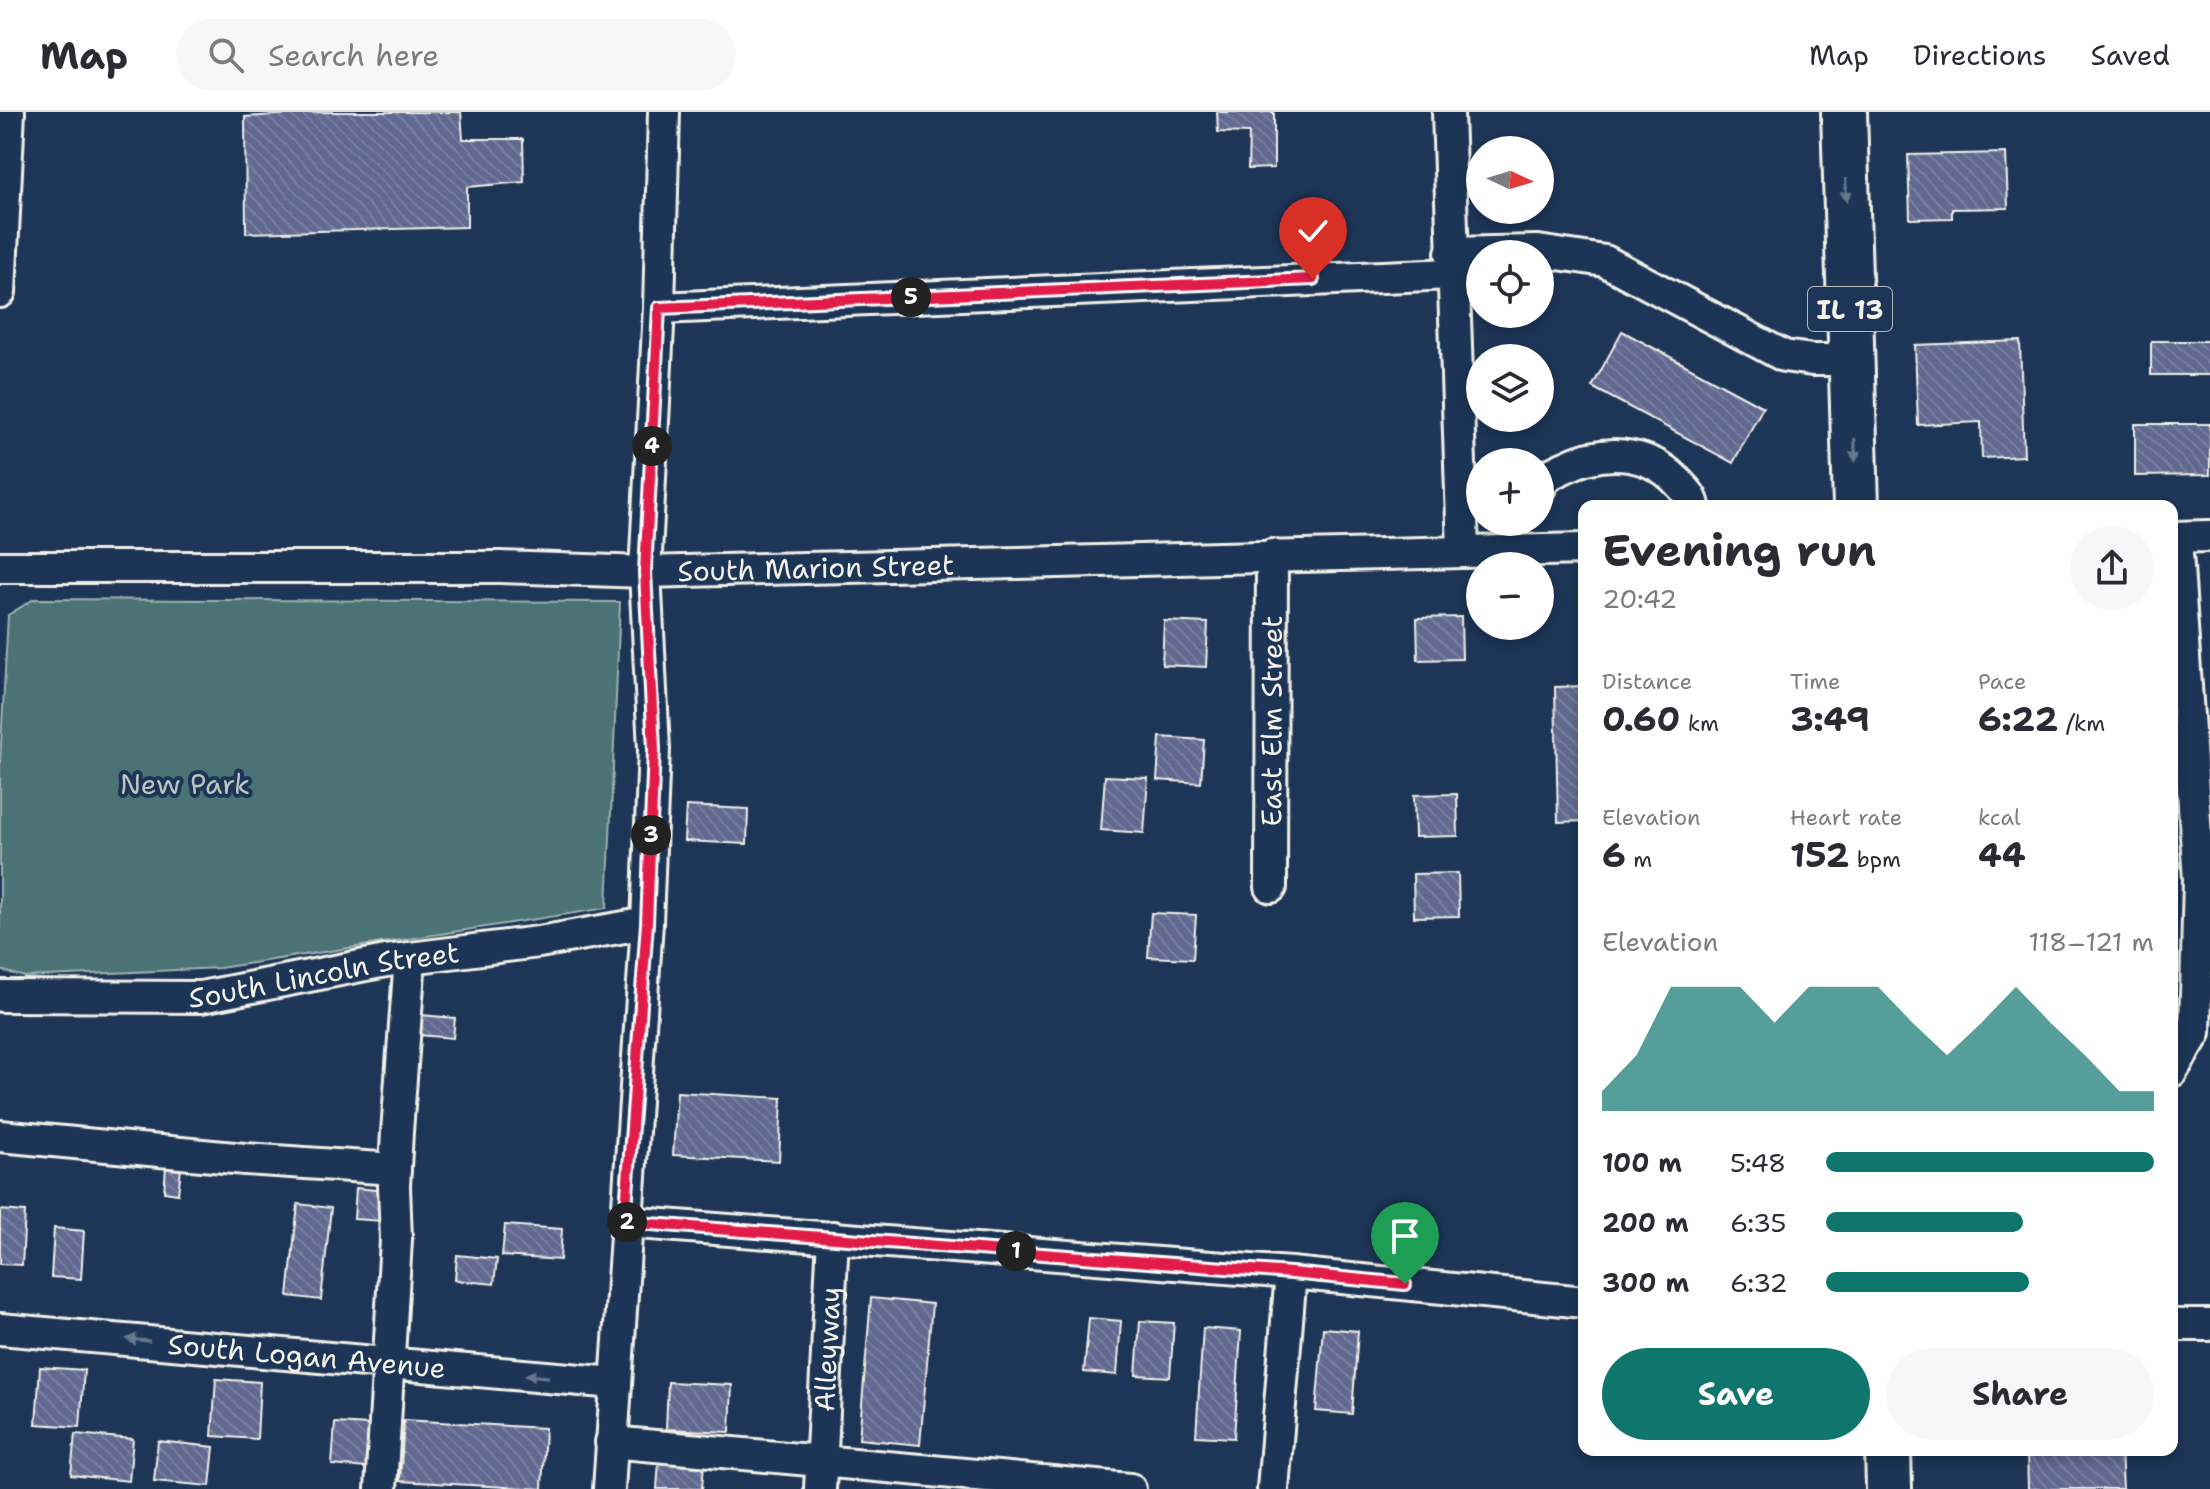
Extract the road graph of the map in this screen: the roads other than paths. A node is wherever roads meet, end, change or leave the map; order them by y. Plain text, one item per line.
1 (9, 112) edge
2 (664, 112) edge
3 (1448, 112) edge
4 (1844, 112) edge
5 (1452, 263) junction
6 (0, 292) edge
7 (659, 308) junction
8 (1852, 360) junction
9 (1554, 472) edge
10 (1693, 500) edge
11 (1856, 500) edge
12 (1527, 536) edge
13 (2210, 536) edge
14 (2178, 537) edge
15 (1578, 548) edge
16 (1463, 551) junction
17 (2178, 551) edge
18 (1272, 555) junction
19 (0, 567) edge
20 (645, 572) junction
21 (2196, 615) edge
22 (2204, 880) edge
23 (1271, 887) dead end
24 (647, 923) junction
25 (410, 958) junction
26 (0, 996) edge
27 (2178, 1061) edge
28 (0, 1136) edge
29 (395, 1169) junction
30 (625, 1222) junction
31 (833, 1237) junction
32 (1291, 1273) junction
33 (1578, 1294) edge
34 (2178, 1325) edge
35 (2210, 1325) edge
36 (0, 1329) edge
37 (387, 1362) junction
38 (615, 1383) junction
39 (611, 1442) junction
40 (1888, 1456) edge
41 (820, 1475) edge
42 (381, 1489) edge
43 (609, 1489) edge
44 (1130, 1489) edge
45 (1273, 1489) edge
46 (1889, 1489) edge

1 - 6 street
2 - 7 street
3 - 5 street
4 -> 8 highway, IL 13
5 - 7 street
5 - 8 street
5 - 16 street
7 - 20 street
8 -> 11 highway, IL 13
9 - 10 street
12 - 15 street, South Marion Street
12 - 16 street, South Marion Street
13 - 14 street
16 - 18 street, South Marion Street
17 - 21 street
18 - 20 street, South Marion Street
18 - 23 street, East Elm Street
19 - 20 street, South Marion Street
20 - 24 street
21 - 22 street
22 - 27 street
24 - 25 street, South Lincoln Street
24 - 30 street
25 - 26 street, South Lincoln Street
25 - 29 street
28 - 29 street
29 - 37 street
30 - 31 street
30 - 38 street
31 - 32 street
31 - 41 street, Alleyway
32 - 33 street
32 - 45 street
34 - 35 street
37 -> 36 street, South Logan Avenue
38 -> 37 street, South Logan Avenue
37 - 42 street
38 - 39 street
39 - 41 street
39 - 43 street
40 - 46 highway
41 - 44 street

